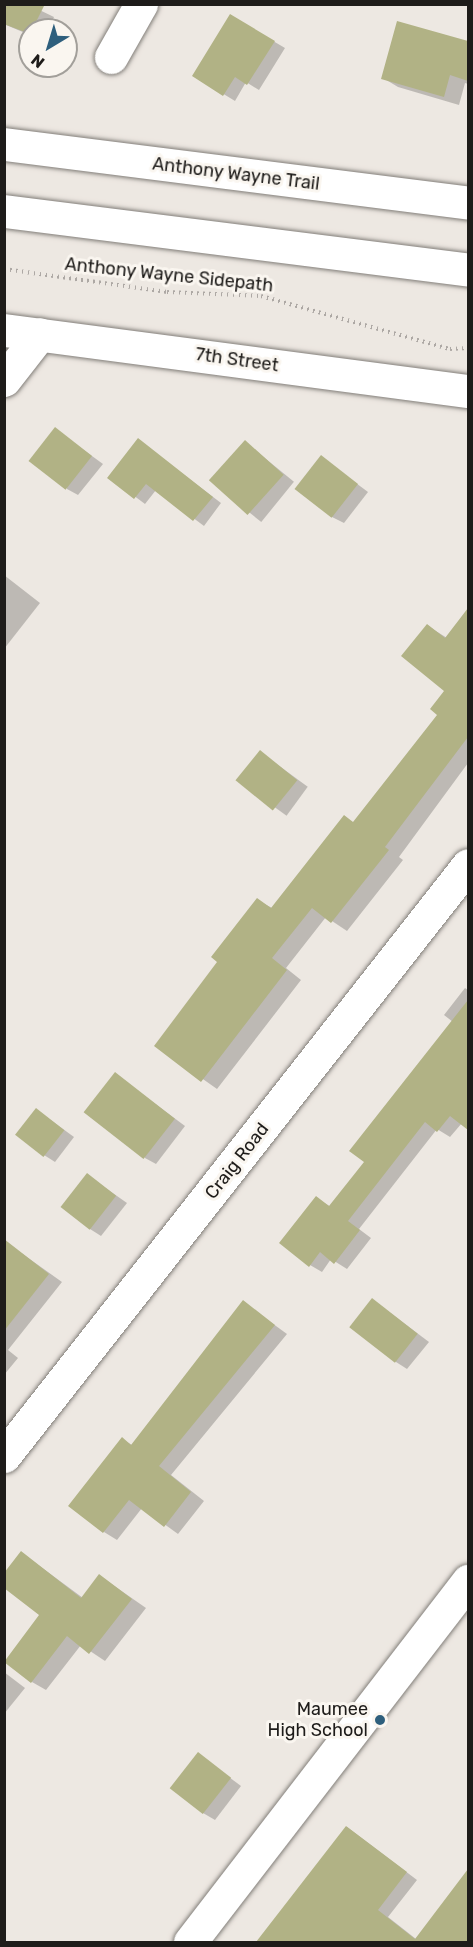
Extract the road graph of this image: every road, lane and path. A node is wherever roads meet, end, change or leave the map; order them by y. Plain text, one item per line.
1 (141, 4) edge
2 (111, 57) dead end
3 (4, 144) edge
4 (468, 203) edge
5 (4, 211) edge
6 (4, 269) edge
7 (468, 270) edge
8 (4, 330) edge
9 (40, 334) junction
10 (468, 348) edge
11 (4, 380) edge
12 (468, 391) edge
13 (468, 865) edge
14 (4, 1456) edge
15 (468, 1581) edge
16 (190, 1942) edge

1 - 2 main road
3 - 4 main road, Anthony Wayne Trail
5 - 7 main road
6 - 10 path, Anthony Wayne Sidepath
8 - 9 main road, 7th Street
9 - 11 main road
9 - 12 main road, 7th Street
13 - 14 main road, Craig Road
15 - 16 main road

